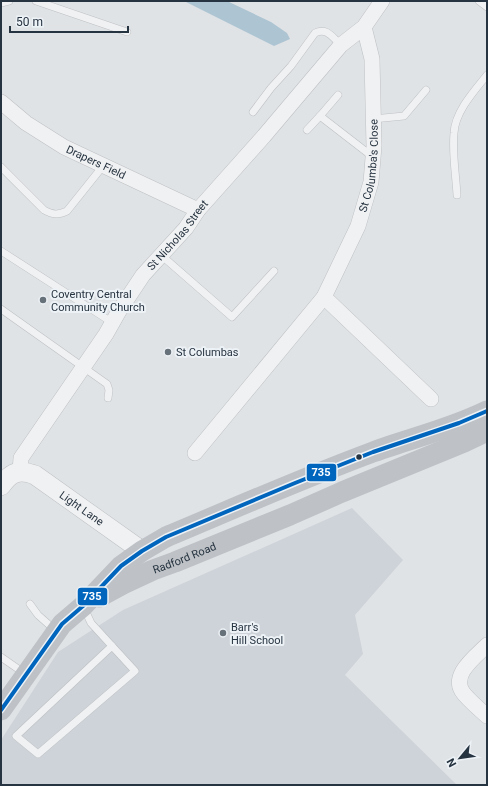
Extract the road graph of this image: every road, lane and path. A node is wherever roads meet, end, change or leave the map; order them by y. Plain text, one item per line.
1 (9, 1) edge
2 (36, 1) edge
3 (479, 1) edge
4 (382, 2) edge
5 (1, 3) edge
6 (487, 7) edge
7 (364, 26) junction
8 (127, 32) dead end
9 (341, 45) junction
10 (487, 75) edge
11 (426, 90) dead end
12 (338, 95) dead end
13 (1, 102) edge
14 (253, 112) dead end
15 (320, 116) junction
16 (373, 119) junction
17 (307, 130) dead end
18 (373, 158) junction
19 (103, 166) junction
20 (1, 167) edge
21 (457, 195) dead end
22 (198, 210) junction
23 (1, 251) edge
24 (161, 255) junction
25 (274, 271) dead end
26 (324, 297) junction
27 (1, 309) edge
28 (113, 324) junction
29 (83, 368) junction
30 (108, 398) dead end
31 (431, 399) dead end
32 (487, 411) edge
33 (487, 431) edge
34 (195, 453) dead end
35 (20, 472) junction
36 (1, 486) edge
37 (290, 515) junction
38 (142, 551) junction
39 (30, 604) dead end
40 (83, 606) junction
41 (57, 632) junction
42 (487, 645) edge
43 (112, 646) junction
44 (1, 657) edge
45 (26, 674) junction
46 (1, 710) edge
47 (487, 716) edge

1 - 5 lane
2 - 8 lane
3 - 6 lane
4 - 7 street, St Nicholas Street
7 - 9 street, St Nicholas Street
7 - 16 street, St Columba's Close
9 - 14 lane
9 - 22 street, St Nicholas Street
10 - 21 lane
11 - 16 lane
12 - 15 lane
13 - 19 street, Drapers Field
15 - 17 lane
15 - 18 lane
16 - 18 street, St Columba's Close
18 - 26 street, St Columba's Close
19 - 20 lane
19 - 22 street, Drapers Field
22 - 24 street, St Nicholas Street
23 - 28 lane
24 - 25 lane
24 - 28 street, St Nicholas Street
26 - 31 street
26 - 34 street, St Columba's Close
27 - 29 lane
28 - 29 street, St Nicholas Street
29 - 30 lane
29 - 35 street, St Nicholas Street
32 - 38 main road, Radford Road
33 - 37 main road, Radford Road
35 - 36 street
35 - 38 street, Light Lane
37 - 38 main road, Radford Road
37 - 40 main road, Radford Road
38 - 40 main road, Radford Road
39 - 41 lane
40 - 41 main road, Radford Road
40 - 43 lane
41 - 45 main road, Radford Road
42 - 47 street
43 - 43 lane
44 - 45 lane
45 - 46 main road, Radford Road

